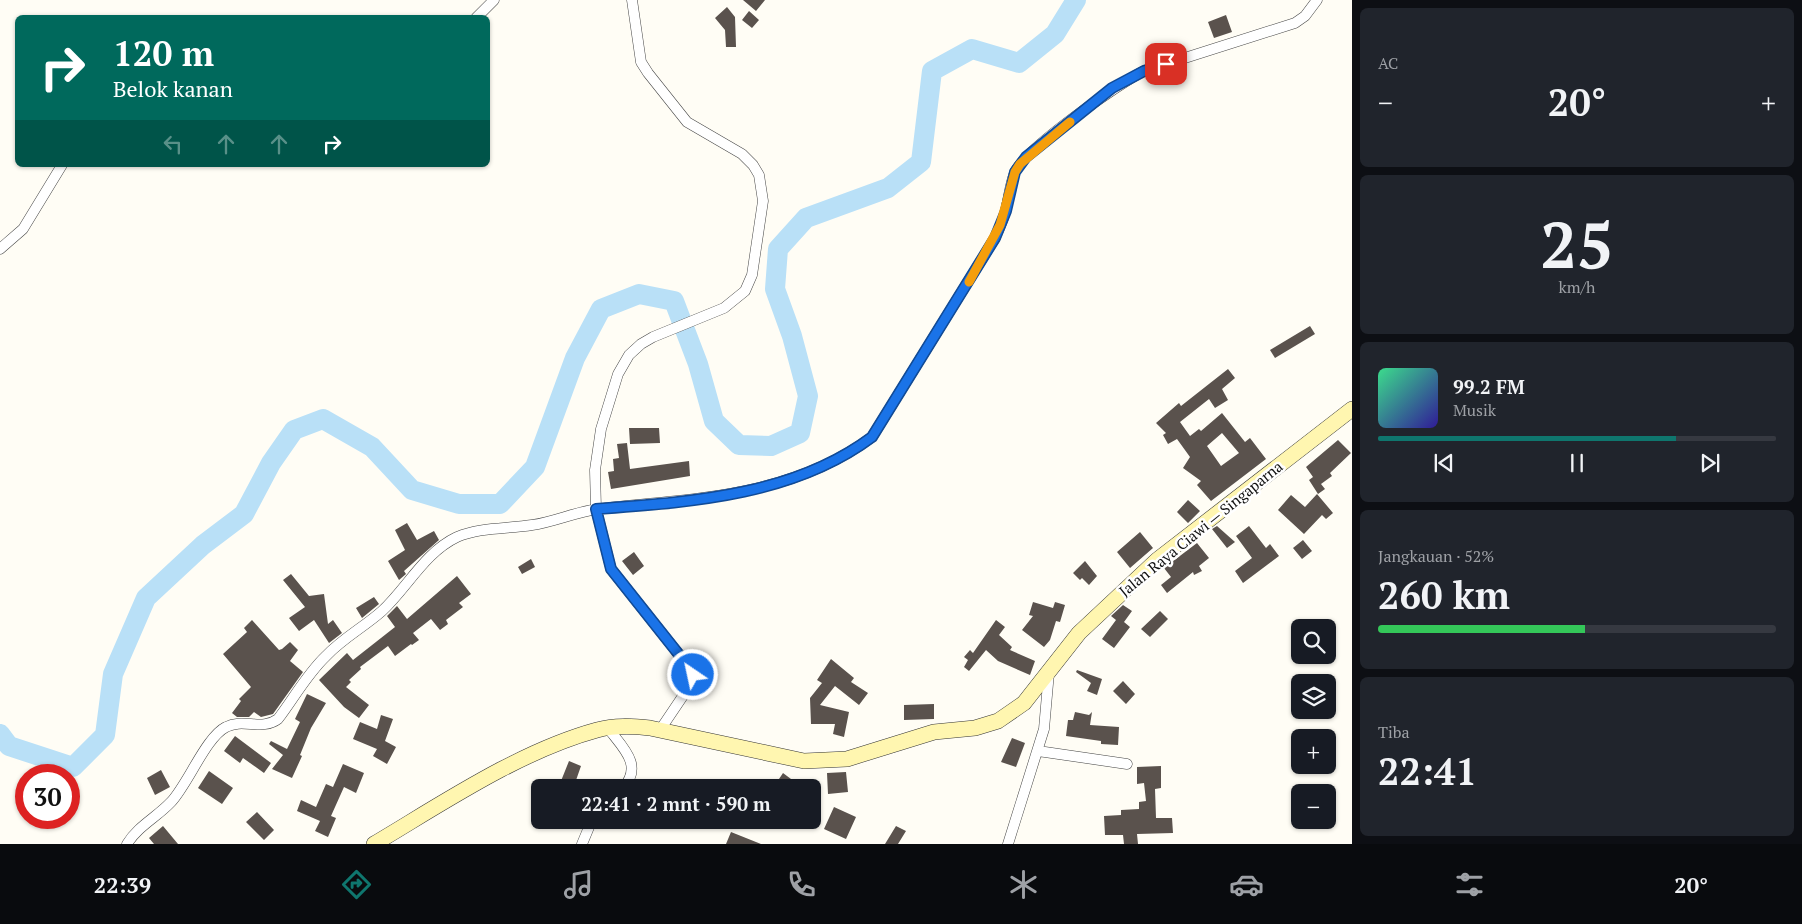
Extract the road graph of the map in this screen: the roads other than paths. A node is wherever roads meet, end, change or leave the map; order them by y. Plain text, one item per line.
1 (494, 0) edge
2 (632, 0) edge
3 (1317, 0) edge
4 (479, 15) edge
5 (61, 167) edge
6 (0, 249) edge
7 (1352, 409) edge
8 (596, 509) junction
9 (1049, 672) junction
10 (608, 728) junction
11 (660, 730) junction
12 (1038, 751) junction
13 (1127, 764) dead end
14 (629, 779) edge
15 (588, 829) edge
16 (127, 844) edge
17 (374, 844) edge
18 (582, 844) edge
19 (1008, 844) edge

1 - 4 street
2 - 8 street
3 - 8 street
5 - 6 street
7 - 9 main road, Jalan Raya Ciawi — Singaparna
8 - 11 street
8 - 16 street
9 - 11 main road, Jalan Raya Ciawi — Singaparna
9 - 12 street
10 - 11 main road, Jalan Raya Ciawi — Singaparna
10 - 14 street
10 - 17 main road, Jalan Raya Ciawi — Singaparna
12 - 13 street
12 - 19 street
15 - 18 street

